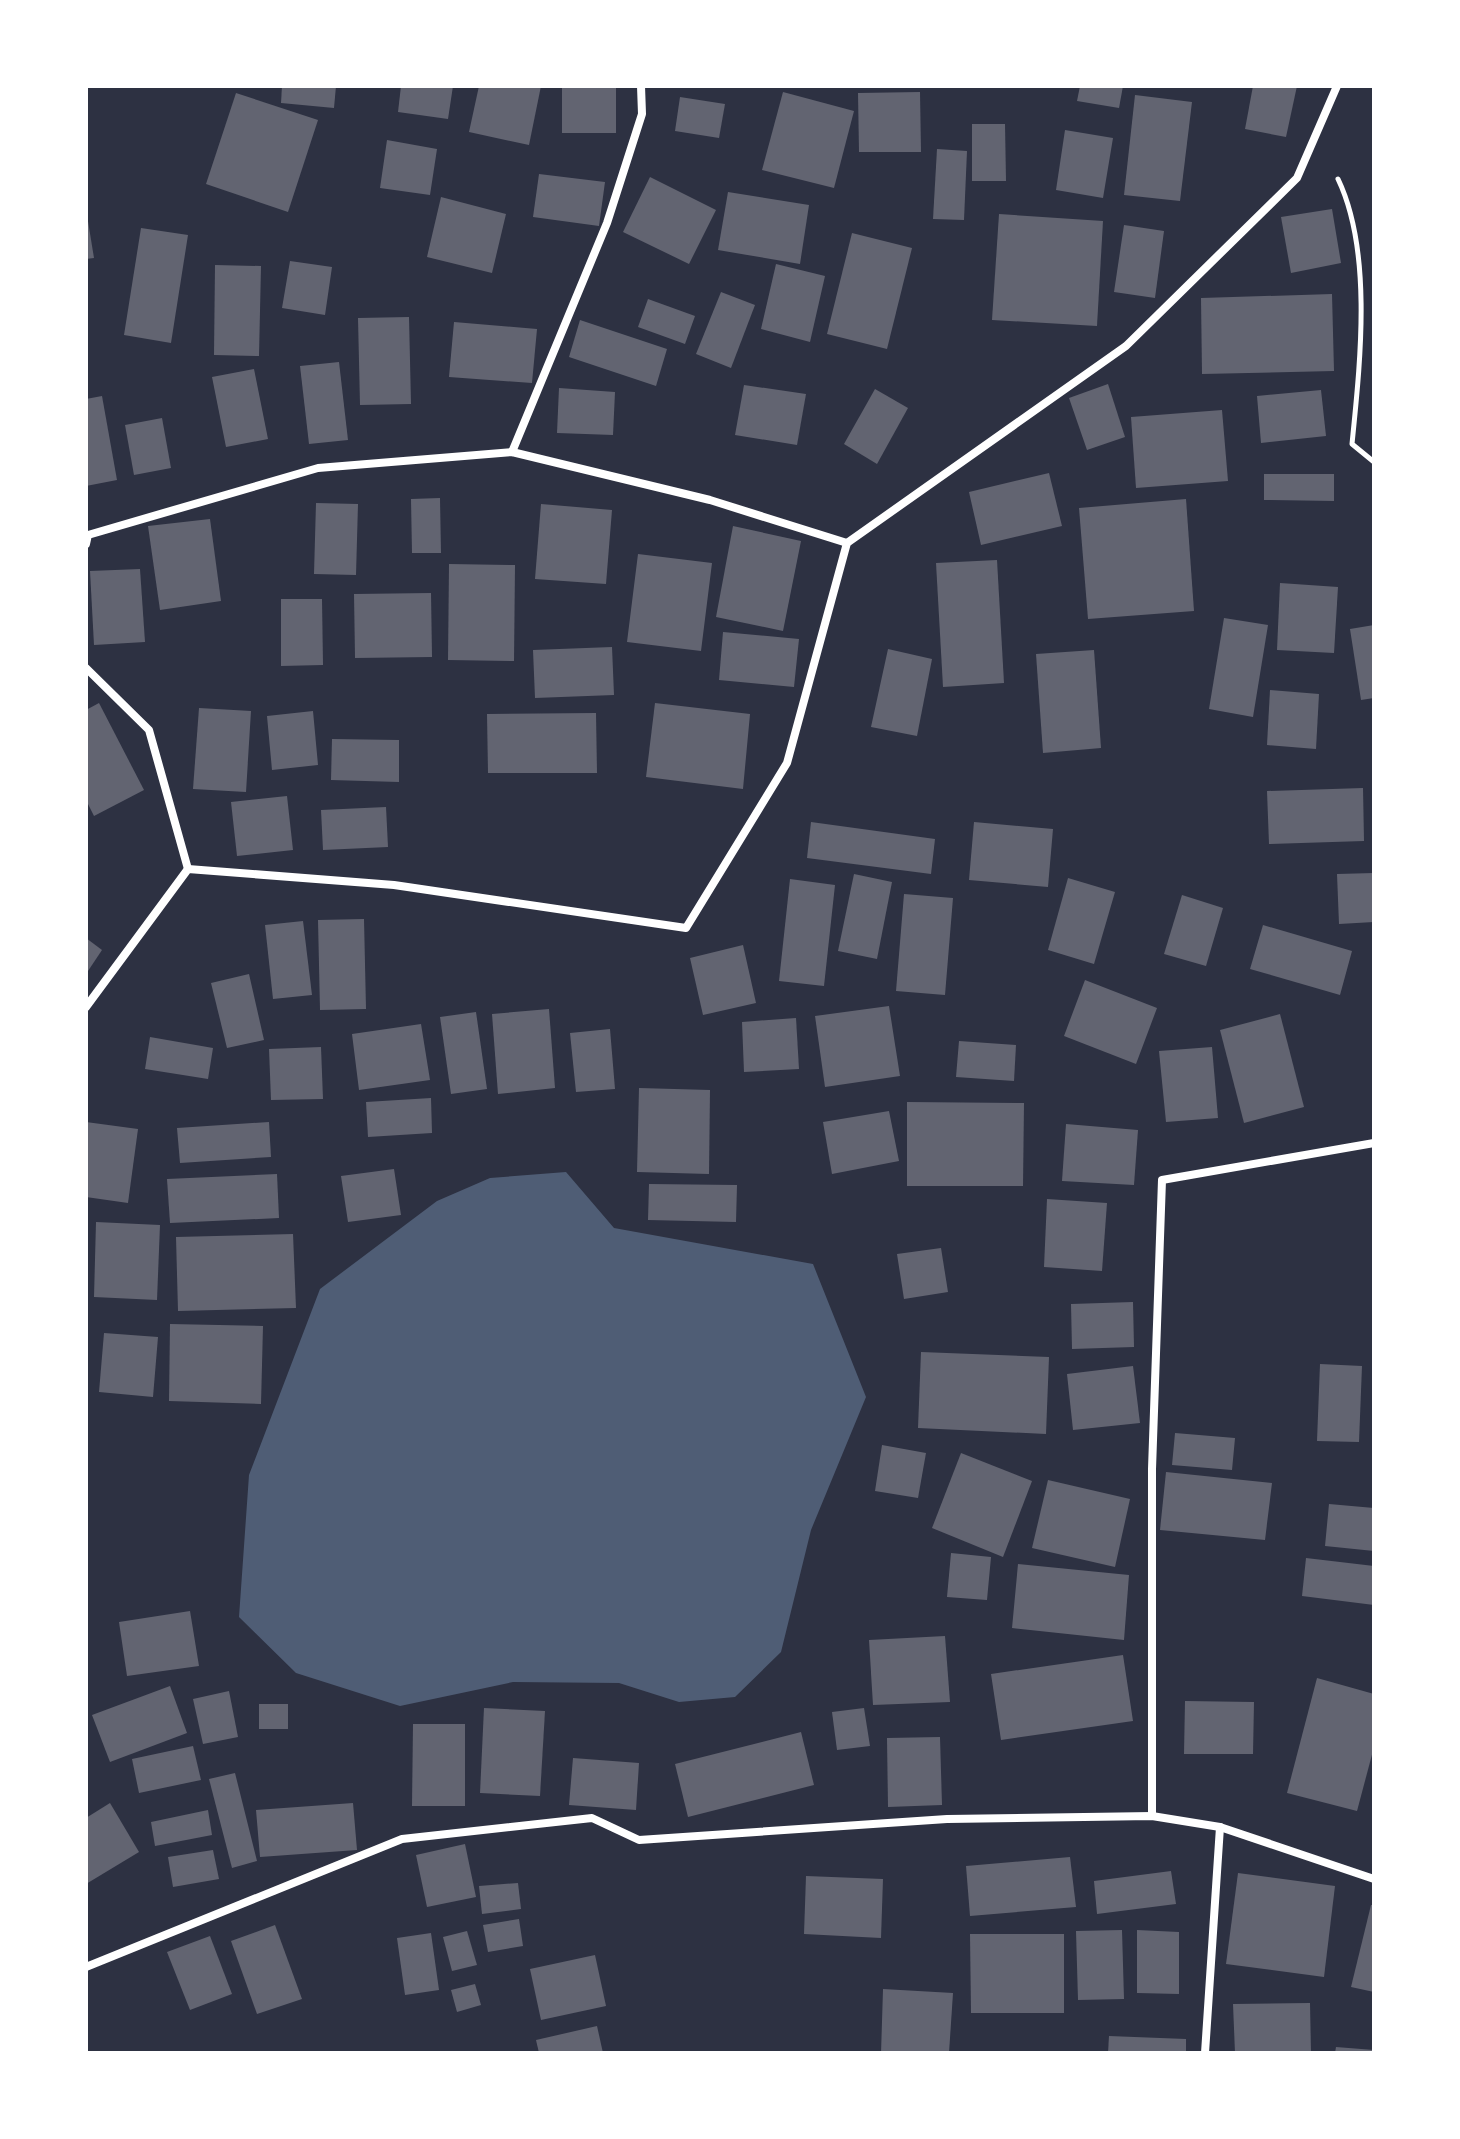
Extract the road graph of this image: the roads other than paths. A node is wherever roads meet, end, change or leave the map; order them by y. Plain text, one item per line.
1 (641, 86) edge
2 (1337, 86) edge
3 (512, 452) junction
4 (847, 543) junction
5 (86, 544) edge
6 (86, 668) edge
7 (188, 869) junction
8 (86, 1007) edge
9 (1374, 1143) edge
10 (1152, 1816) junction
11 (1220, 1827) junction
12 (1374, 1879) edge
13 (86, 1967) edge
14 (1205, 2053) edge

1 - 3 street
2 - 4 street
3 - 4 street
3 - 5 street
4 - 7 street
6 - 7 street
7 - 8 street
9 - 10 street
10 - 11 street
10 - 13 street
11 - 12 street
11 - 14 street

